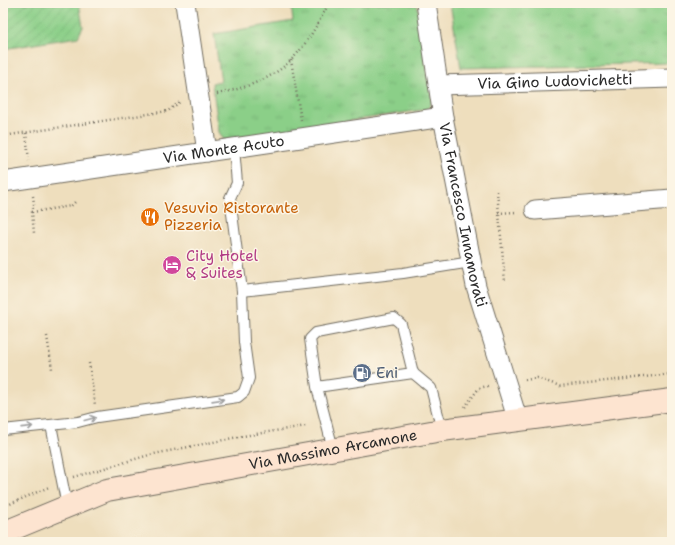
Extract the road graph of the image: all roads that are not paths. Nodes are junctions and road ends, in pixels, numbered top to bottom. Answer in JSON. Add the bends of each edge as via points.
{"nodes":[{"id":1,"x":185,"y":3,"type":"edge"},
{"id":2,"x":426,"y":3,"type":"edge"},
{"id":3,"x":672,"y":78,"type":"edge"},
{"id":4,"x":438,"y":85,"type":"junction"},
{"id":5,"x":443,"y":117,"type":"junction"},
{"id":6,"x":234,"y":148,"type":"junction"},
{"id":7,"x":208,"y":152,"type":"junction"},
{"id":8,"x":3,"y":182,"type":"edge"},
{"id":9,"x":672,"y":199,"type":"edge"},
{"id":10,"x":536,"y":210,"type":"dead end"},
{"id":11,"x":471,"y":262,"type":"junction"},
{"id":12,"x":242,"y":292,"type":"junction"},
{"id":13,"x":413,"y":373,"type":"junction"},
{"id":14,"x":317,"y":387,"type":"junction"},
{"id":15,"x":672,"y":400,"type":"edge"},
{"id":16,"x":518,"y":422,"type":"junction"},
{"id":17,"x":52,"y":425,"type":"junction"},
{"id":18,"x":3,"y":430,"type":"edge"},
{"id":19,"x":442,"y":430,"type":"junction"},
{"id":20,"x":333,"y":449,"type":"junction"},
{"id":21,"x":67,"y":506,"type":"junction"},
{"id":22,"x":3,"y":534,"type":"edge"}],
"edges":[{"from":1,"to":7,"type":"street"},
{"from":2,"to":4,"type":"street","name":"Via Francesco Innamorati"},
{"from":3,"to":4,"type":"street","name":"Via Gino Ludovichetti"},
{"from":4,"to":5,"type":"street","name":"Via Francesco Innamorati"},
{"from":5,"to":6,"type":"street","name":"Via Monte Acuto"},
{"from":5,"to":11,"type":"street","name":"Via Francesco Innamorati"},
{"from":6,"to":7,"type":"street","name":"Via Monte Acuto"},
{"from":6,"to":12,"type":"lane","via":[[237,183],[230,198]]},
{"from":7,"to":8,"type":"street","name":"Via Monte Acuto"},
{"from":9,"to":10,"type":"street"},
{"from":11,"to":12,"type":"lane","via":[[403,273]]},
{"from":11,"to":16,"type":"street","name":"Via Francesco Innamorati"},
{"from":17,"to":12,"type":"lane","one_way":true,"via":[[238,397],[244,392],[250,378],[244,342]]},
{"from":13,"to":14,"type":"lane"},
{"from":13,"to":14,"type":"lane","via":[[401,324],[394,318],[316,333],[310,339]]},
{"from":13,"to":19,"type":"lane","via":[[431,388]]},
{"from":14,"to":20,"type":"lane"},
{"from":15,"to":16,"type":"main road","name":"Via Massimo Arcamone"},
{"from":16,"to":19,"type":"main road","name":"Via Massimo Arcamone"},
{"from":18,"to":17,"type":"lane","one_way":true},
{"from":17,"to":21,"type":"lane"},
{"from":19,"to":20,"type":"main road","name":"Via Massimo Arcamone"},
{"from":20,"to":21,"type":"main road","name":"Via Massimo Arcamone","via":[[107,490]]},
{"from":21,"to":22,"type":"main road","name":"Via Massimo Arcamone"}]}
